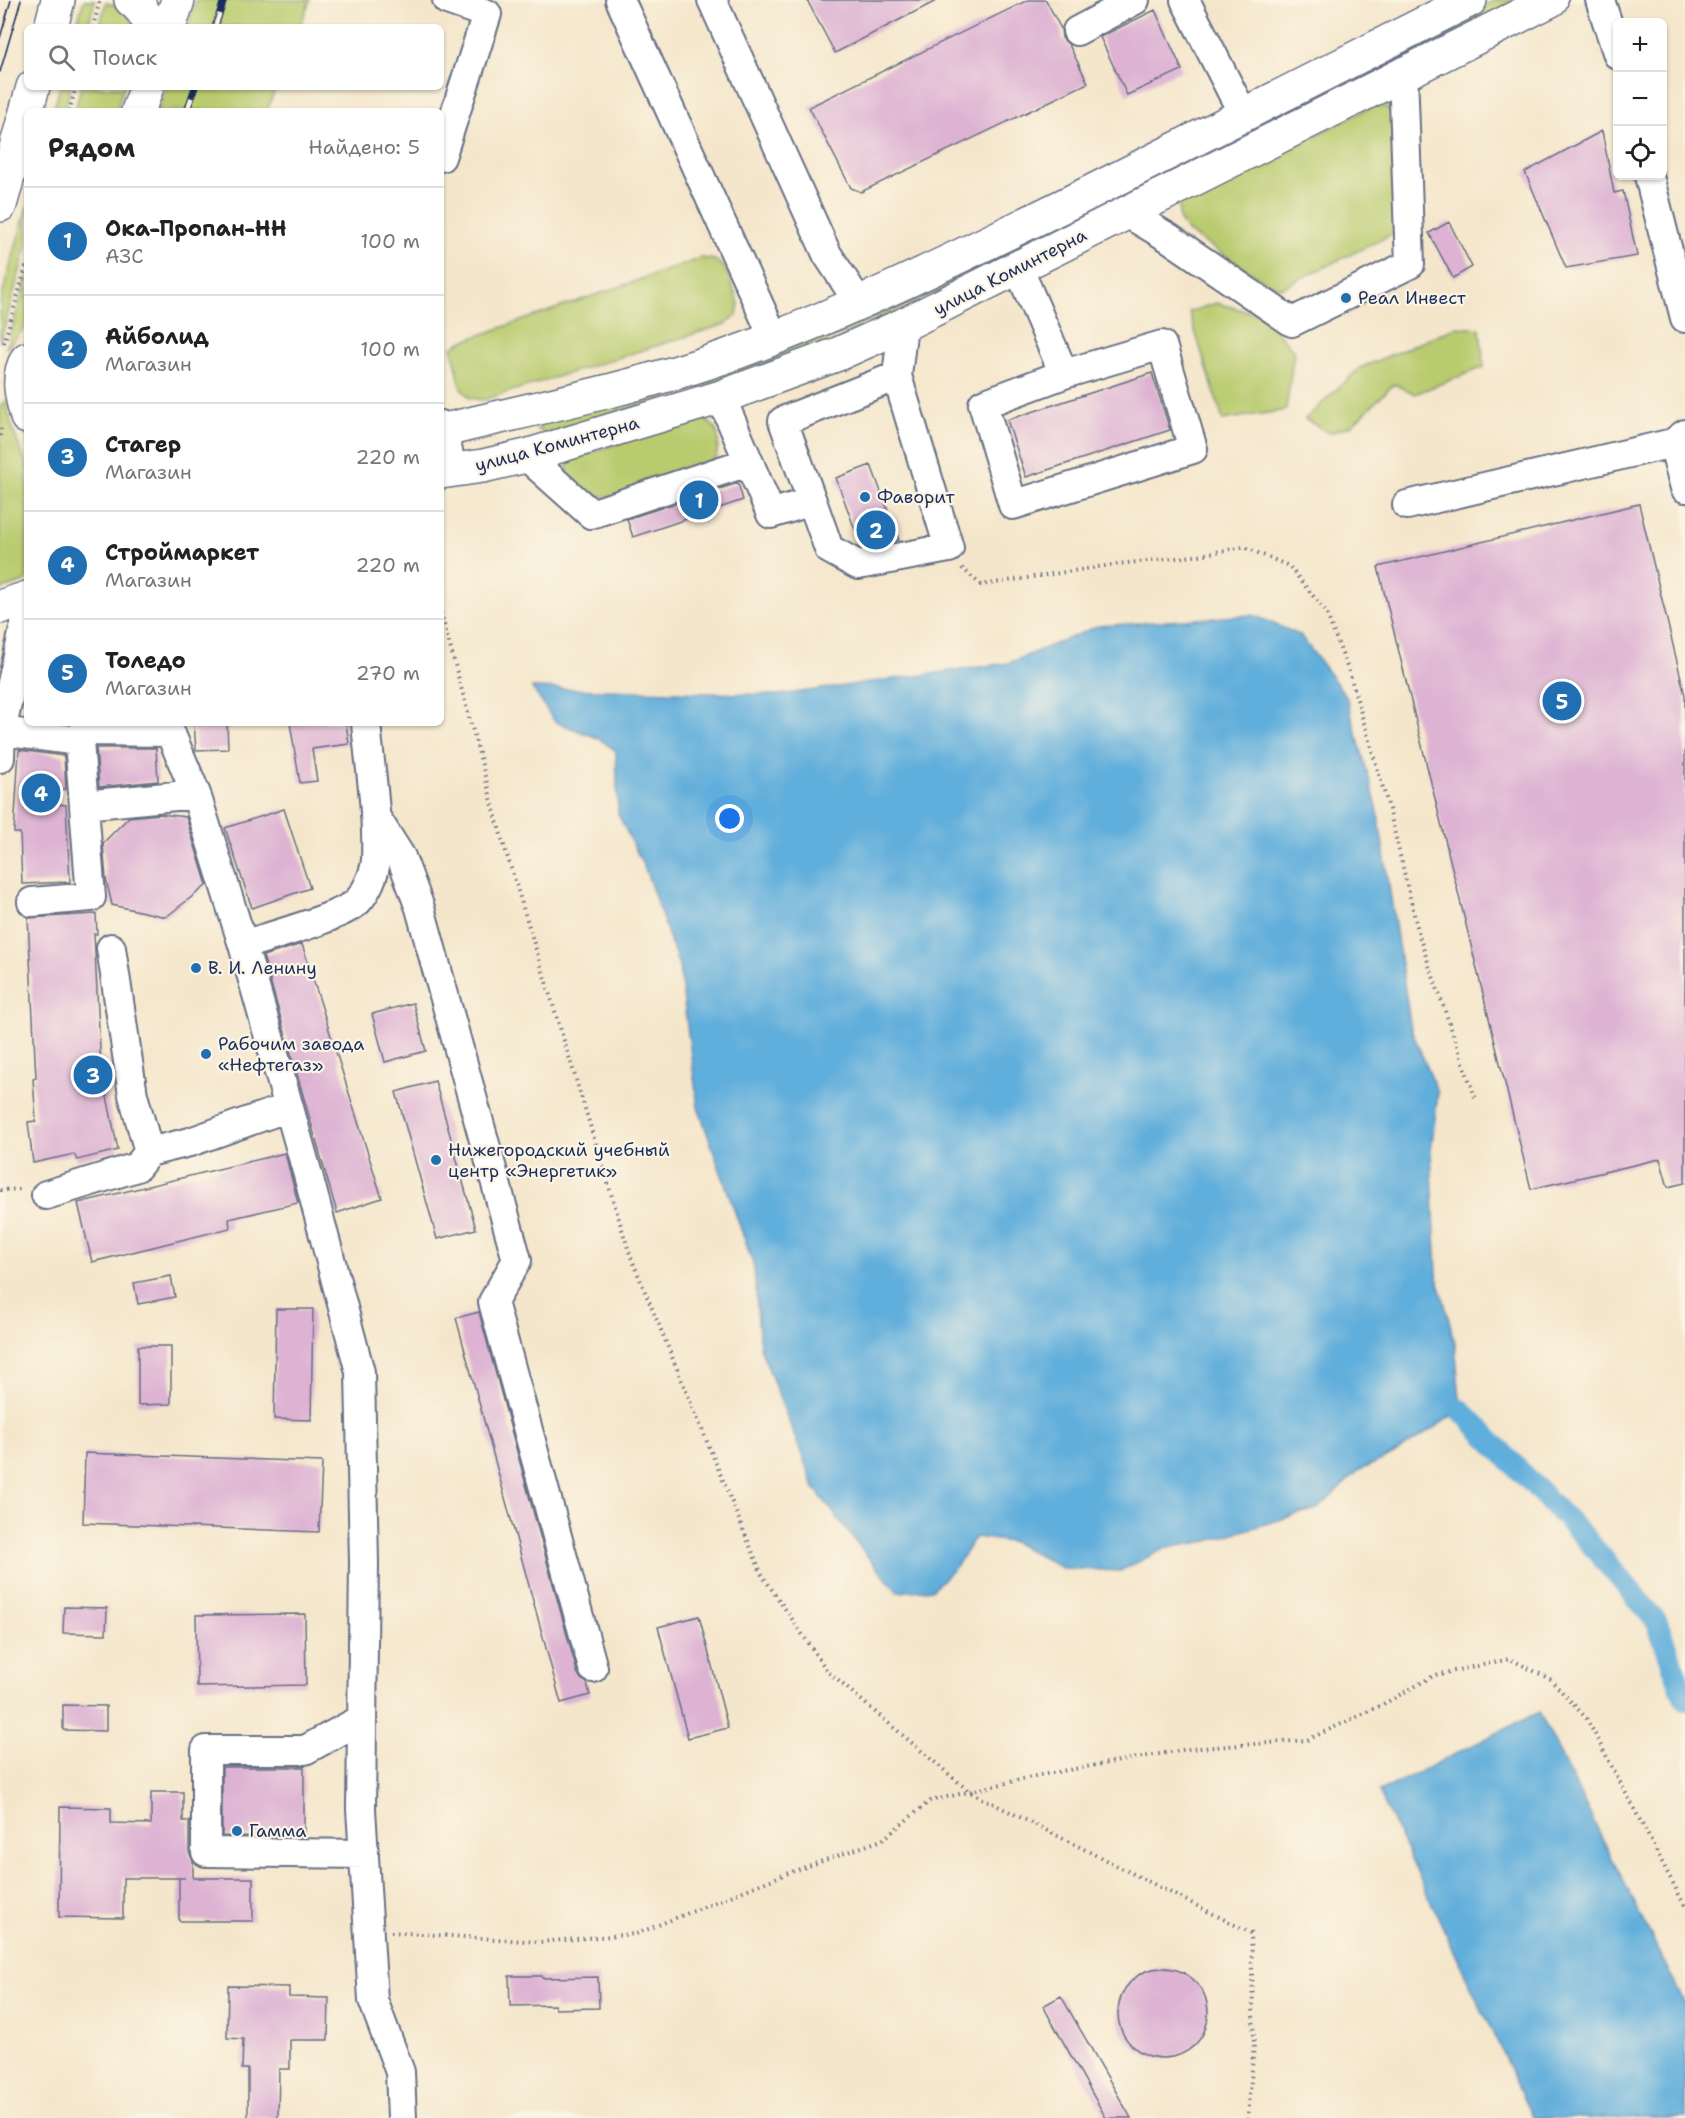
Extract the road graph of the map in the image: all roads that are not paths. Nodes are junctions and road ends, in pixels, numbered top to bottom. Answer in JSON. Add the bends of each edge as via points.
{"nodes":[{"id":1,"x":58,"y":0,"type":"edge"},
{"id":2,"x":131,"y":0,"type":"edge"},
{"id":3,"x":178,"y":0,"type":"edge"},
{"id":4,"x":447,"y":0,"type":"edge"},
{"id":5,"x":620,"y":0,"type":"edge"},
{"id":6,"x":712,"y":0,"type":"edge"},
{"id":7,"x":1135,"y":0,"type":"edge"},
{"id":8,"x":1185,"y":0,"type":"edge"},
{"id":9,"x":1470,"y":0,"type":"edge"},
{"id":10,"x":1551,"y":0,"type":"edge"},
{"id":11,"x":1600,"y":0,"type":"edge"},
{"id":12,"x":52,"y":24,"type":"edge"},
{"id":13,"x":149,"y":24,"type":"edge"},
{"id":14,"x":170,"y":24,"type":"edge"},
{"id":15,"x":1077,"y":31,"type":"dead end"},
{"id":16,"x":1613,"y":42,"type":"edge"},
{"id":17,"x":1403,"y":73,"type":"junction"},
{"id":18,"x":32,"y":90,"type":"edge"},
{"id":19,"x":146,"y":90,"type":"edge"},
{"id":20,"x":27,"y":108,"type":"edge"},
{"id":21,"x":139,"y":108,"type":"edge"},
{"id":22,"x":1244,"y":116,"type":"junction"},
{"id":23,"x":24,"y":119,"type":"edge"},
{"id":24,"x":444,"y":148,"type":"edge"},
{"id":25,"x":1649,"y":180,"type":"edge"},
{"id":26,"x":0,"y":205,"type":"edge"},
{"id":27,"x":1127,"y":213,"type":"junction"},
{"id":28,"x":1002,"y":236,"type":"junction"},
{"id":29,"x":1018,"y":267,"type":"junction"},
{"id":30,"x":1680,"y":279,"type":"edge"},
{"id":31,"x":859,"y":303,"type":"junction"},
{"id":32,"x":1685,"y":318,"type":"edge"},
{"id":33,"x":903,"y":325,"type":"junction"},
{"id":34,"x":774,"y":338,"type":"junction"},
{"id":35,"x":18,"y":357,"type":"edge"},
{"id":36,"x":1064,"y":374,"type":"junction"},
{"id":37,"x":897,"y":376,"type":"junction"},
{"id":38,"x":0,"y":387,"type":"edge"},
{"id":39,"x":721,"y":397,"type":"junction"},
{"id":40,"x":24,"y":406,"type":"edge"},
{"id":41,"x":444,"y":429,"type":"edge"},
{"id":42,"x":1679,"y":439,"type":"edge"},
{"id":43,"x":444,"y":446,"type":"edge"},
{"id":44,"x":526,"y":456,"type":"junction"},
{"id":45,"x":748,"y":462,"type":"junction"},
{"id":46,"x":447,"y":471,"type":"edge"},
{"id":47,"x":1685,"y":488,"type":"edge"},
{"id":48,"x":812,"y":501,"type":"junction"},
{"id":49,"x":1407,"y":505,"type":"dead end"},
{"id":50,"x":24,"y":599,"type":"edge"},
{"id":51,"x":0,"y":607,"type":"edge"},
{"id":52,"x":24,"y":631,"type":"edge"},
{"id":53,"x":366,"y":726,"type":"edge"},
{"id":54,"x":84,"y":732,"type":"edge"},
{"id":55,"x":1,"y":744,"type":"edge"},
{"id":56,"x":196,"y":794,"type":"junction"},
{"id":57,"x":84,"y":805,"type":"junction"},
{"id":58,"x":374,"y":814,"type":"junction"},
{"id":59,"x":32,"y":902,"type":"dead end"},
{"id":60,"x":243,"y":945,"type":"junction"},
{"id":61,"x":111,"y":948,"type":"dead end"},
{"id":62,"x":289,"y":1107,"type":"junction"},
{"id":63,"x":150,"y":1152,"type":"junction"},
{"id":64,"x":36,"y":1192,"type":"road end"},
{"id":65,"x":593,"y":1668,"type":"dead end"},
{"id":66,"x":362,"y":1719,"type":"junction"},
{"id":67,"x":364,"y":1854,"type":"junction"},
{"id":68,"x":402,"y":2118,"type":"edge"}],
"edges":[{"from":1,"to":12,"type":"main road"},
{"from":2,"to":13,"type":"main road"},
{"from":3,"to":14,"type":"main road"},
{"from":4,"to":24,"type":"street","via":[[487,14]]},
{"from":5,"to":34,"type":"street"},
{"from":6,"to":31,"type":"street","via":[[827,254]]},
{"from":7,"to":15,"type":"street"},
{"from":8,"to":22,"type":"street"},
{"from":9,"to":22,"type":"main road","name":"улица Коминтерна"},
{"from":10,"to":17,"type":"main road","name":"улица Коминтерна"},
{"from":11,"to":16,"type":"street"},
{"from":17,"to":27,"type":"main road","name":"улица Коминтерна"},
{"from":17,"to":27,"type":"street","via":[[1410,264],[1292,322]]},
{"from":18,"to":20,"type":"main road"},
{"from":19,"to":21,"type":"main road"},
{"from":22,"to":28,"type":"main road","name":"улица Коминтерна"},
{"from":23,"to":26,"type":"main road"},
{"from":25,"to":30,"type":"street"},
{"from":27,"to":29,"type":"main road","name":"улица Коминтерна"},
{"from":28,"to":29,"type":"main road"},
{"from":28,"to":31,"type":"main road","name":"улица Коминтерна"},
{"from":29,"to":33,"type":"main road","name":"улица Коминтерна"},
{"from":29,"to":36,"type":"street"},
{"from":30,"to":32,"type":"street"},
{"from":31,"to":34,"type":"main road","name":"улица Коминтерна"},
{"from":33,"to":37,"type":"street"},
{"from":33,"to":39,"type":"main road","name":"улица Коминтерна","via":[[838,354]]},
{"from":34,"to":41,"type":"main road","name":"улица Коминтерна","via":[[676,372],[517,414]]},
{"from":35,"to":38,"type":"main road"},
{"from":35,"to":40,"type":"main road"},
{"from":36,"to":36,"type":"street","via":[[1162,345],[1193,449],[1013,505],[982,404]]},
{"from":37,"to":48,"type":"street","via":[[783,421]]},
{"from":37,"to":48,"type":"street","via":[[949,548],[858,565],[829,549]]},
{"from":39,"to":44,"type":"main road","name":"улица Коминтерна"},
{"from":39,"to":45,"type":"street"},
{"from":42,"to":47,"type":"street"},
{"from":42,"to":49,"type":"street"},
{"from":43,"to":46,"type":"street"},
{"from":44,"to":45,"type":"street","via":[[591,514]]},
{"from":44,"to":46,"type":"main road","name":"улица Коминтерна"},
{"from":45,"to":48,"type":"street","via":[[771,514]]},
{"from":50,"to":51,"type":"main road"},
{"from":52,"to":55,"type":"street"},
{"from":53,"to":58,"type":"street"},
{"from":54,"to":55,"type":"street"},
{"from":54,"to":56,"type":"street","via":[[170,732]]},
{"from":54,"to":57,"type":"street"},
{"from":56,"to":57,"type":"street"},
{"from":56,"to":60,"type":"street"},
{"from":57,"to":59,"type":"street","via":[[91,897]]},
{"from":58,"to":60,"type":"street","via":[[376,862],[357,902],[339,913]]},
{"from":58,"to":65,"type":"street","via":[[401,857],[420,908],[517,1260],[494,1302]]},
{"from":60,"to":62,"type":"street"},
{"from":61,"to":63,"type":"street","via":[[133,1095]]},
{"from":62,"to":63,"type":"street"},
{"from":62,"to":66,"type":"street","via":[[360,1372]]},
{"from":63,"to":64,"type":"street","via":[[137,1167]]},
{"from":66,"to":67,"type":"street"},
{"from":66,"to":67,"type":"street","via":[[305,1750],[206,1750],[206,1852]]},
{"from":67,"to":68,"type":"street","via":[[373,2000],[400,2072]]}]}
